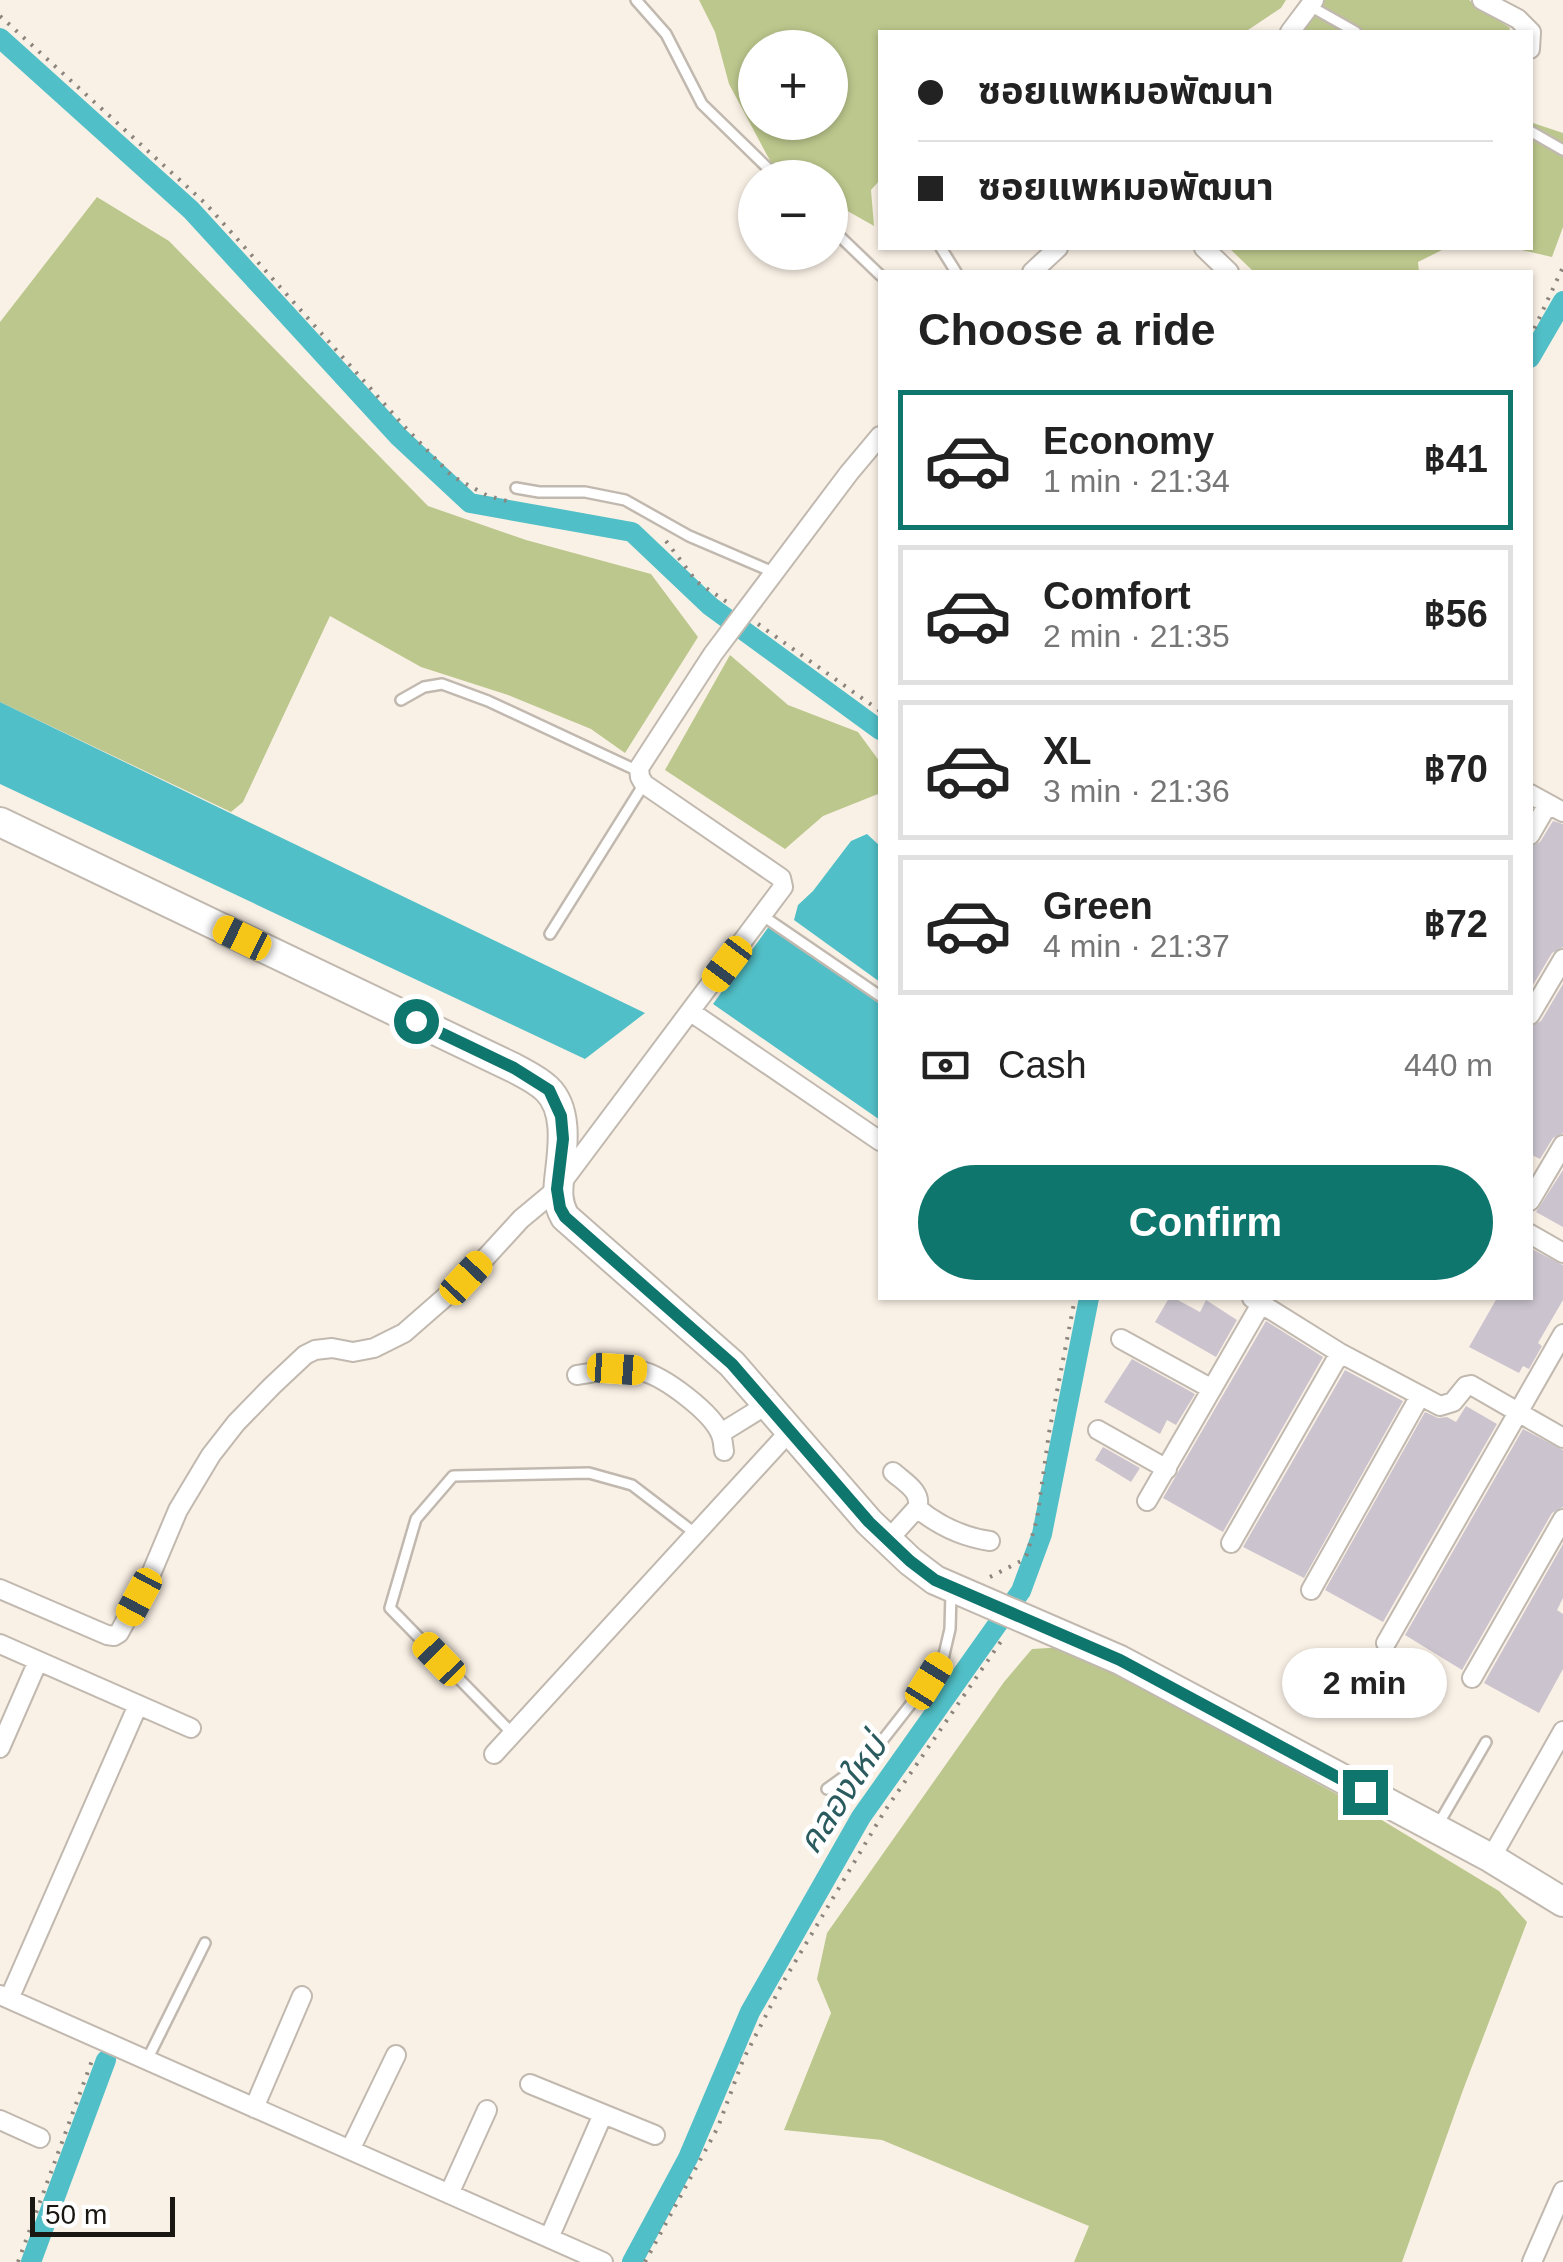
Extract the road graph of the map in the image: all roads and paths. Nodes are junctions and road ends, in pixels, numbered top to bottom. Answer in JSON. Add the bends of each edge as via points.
{"nodes":[{"id":1,"x":636,"y":0,"type":"edge"},
{"id":2,"x":1482,"y":0,"type":"edge"},
{"id":3,"x":1312,"y":3,"type":"edge"},
{"id":4,"x":0,"y":16,"type":"edge"},
{"id":5,"x":1292,"y":30,"type":"edge"},
{"id":6,"x":1353,"y":30,"type":"edge"},
{"id":7,"x":1529,"y":30,"type":"edge"},
{"id":8,"x":1533,"y":133,"type":"edge"},
{"id":9,"x":1563,"y":150,"type":"edge"},
{"id":10,"x":760,"y":160,"type":"edge"},
{"id":11,"x":848,"y":244,"type":"edge"},
{"id":12,"x":1056,"y":250,"type":"edge"},
{"id":13,"x":1206,"y":250,"type":"edge"},
{"id":14,"x":1563,"y":267,"type":"edge"},
{"id":15,"x":1034,"y":270,"type":"edge"},
{"id":16,"x":1227,"y":270,"type":"edge"},
{"id":17,"x":878,"y":273,"type":"edge"},
{"id":18,"x":1533,"y":332,"type":"edge"},
{"id":19,"x":878,"y":438,"type":"edge"},
{"id":20,"x":516,"y":488,"type":"dead end"},
{"id":21,"x":520,"y":503,"type":"dead end"},
{"id":22,"x":666,"y":541,"type":"dead end"},
{"id":23,"x":776,"y":573,"type":"junction"},
{"id":24,"x":743,"y":618,"type":"junction"},
{"id":25,"x":401,"y":700,"type":"dead end"},
{"id":26,"x":878,"y":710,"type":"edge"},
{"id":27,"x":641,"y":777,"type":"junction"},
{"id":28,"x":1533,"y":796,"type":"edge"},
{"id":29,"x":1556,"y":808,"type":"edge"},
{"id":30,"x":0,"y":822,"type":"edge"},
{"id":31,"x":1533,"y":832,"type":"edge"},
{"id":32,"x":763,"y":916,"type":"junction"},
{"id":33,"x":550,"y":934,"type":"dead end"},
{"id":34,"x":1563,"y":959,"type":"edge"},
{"id":35,"x":878,"y":995,"type":"edge"},
{"id":36,"x":1533,"y":1010,"type":"edge"},
{"id":37,"x":691,"y":1012,"type":"junction"},
{"id":38,"x":878,"y":1140,"type":"edge"},
{"id":39,"x":1563,"y":1145,"type":"edge"},
{"id":40,"x":557,"y":1189,"type":"junction"},
{"id":41,"x":1533,"y":1196,"type":"edge"},
{"id":42,"x":1533,"y":1236,"type":"edge"},
{"id":43,"x":1563,"y":1253,"type":"edge"},
{"id":44,"x":1075,"y":1300,"type":"edge"},
{"id":45,"x":1257,"y":1301,"type":"edge"},
{"id":46,"x":1563,"y":1334,"type":"edge"},
{"id":47,"x":1121,"y":1339,"type":"dead end"},
{"id":48,"x":1340,"y":1353,"type":"junction"},
{"id":49,"x":577,"y":1375,"type":"dead end"},
{"id":50,"x":1212,"y":1389,"type":"junction"},
{"id":51,"x":1420,"y":1396,"type":"junction"},
{"id":52,"x":765,"y":1401,"type":"junction"},
{"id":53,"x":1518,"y":1412,"type":"junction"},
{"id":54,"x":1098,"y":1430,"type":"dead end"},
{"id":55,"x":790,"y":1432,"type":"junction"},
{"id":56,"x":1563,"y":1438,"type":"edge"},
{"id":57,"x":1167,"y":1468,"type":"junction"},
{"id":58,"x":893,"y":1472,"type":"dead end"},
{"id":59,"x":1146,"y":1501,"type":"dead end"},
{"id":60,"x":917,"y":1508,"type":"junction"},
{"id":61,"x":1563,"y":1519,"type":"edge"},
{"id":62,"x":696,"y":1534,"type":"junction"},
{"id":63,"x":888,"y":1540,"type":"junction"},
{"id":64,"x":990,"y":1542,"type":"dead end"},
{"id":65,"x":1231,"y":1543,"type":"dead end"},
{"id":66,"x":0,"y":1589,"type":"edge"},
{"id":67,"x":956,"y":1589,"type":"junction"},
{"id":68,"x":1311,"y":1590,"type":"dead end"},
{"id":69,"x":1016,"y":1624,"type":"junction"},
{"id":70,"x":1386,"y":1643,"type":"dead end"},
{"id":71,"x":0,"y":1644,"type":"edge"},
{"id":72,"x":38,"y":1661,"type":"junction"},
{"id":73,"x":1472,"y":1678,"type":"dead end"},
{"id":74,"x":138,"y":1705,"type":"junction"},
{"id":75,"x":191,"y":1728,"type":"dead end"},
{"id":76,"x":1563,"y":1731,"type":"edge"},
{"id":77,"x":513,"y":1734,"type":"junction"},
{"id":78,"x":1486,"y":1742,"type":"dead end"},
{"id":79,"x":0,"y":1748,"type":"edge"},
{"id":80,"x":494,"y":1754,"type":"dead end"},
{"id":81,"x":827,"y":1789,"type":"dead end"},
{"id":82,"x":1435,"y":1830,"type":"junction"},
{"id":83,"x":1490,"y":1858,"type":"junction"},
{"id":84,"x":1563,"y":1902,"type":"edge"},
{"id":85,"x":205,"y":1943,"type":"dead end"},
{"id":86,"x":302,"y":1996,"type":"dead end"},
{"id":87,"x":4,"y":1997,"type":"edge"},
{"id":88,"x":97,"y":2047,"type":"dead end"},
{"id":89,"x":396,"y":2055,"type":"dead end"},
{"id":90,"x":147,"y":2060,"type":"junction"},
{"id":91,"x":530,"y":2084,"type":"dead end"},
{"id":92,"x":254,"y":2108,"type":"junction"},
{"id":93,"x":487,"y":2110,"type":"dead end"},
{"id":94,"x":603,"y":2114,"type":"junction"},
{"id":95,"x":0,"y":2120,"type":"edge"},
{"id":96,"x":655,"y":2135,"type":"dead end"},
{"id":97,"x":40,"y":2138,"type":"dead end"},
{"id":98,"x":350,"y":2150,"type":"junction"},
{"id":99,"x":1563,"y":2190,"type":"edge"},
{"id":100,"x":449,"y":2194,"type":"junction"},
{"id":101,"x":549,"y":2238,"type":"junction"},
{"id":102,"x":18,"y":2262,"type":"edge"},
{"id":103,"x":603,"y":2262,"type":"edge"},
{"id":104,"x":645,"y":2262,"type":"edge"},
{"id":105,"x":1532,"y":2262,"type":"edge"}],
"edges":[{"from":1,"to":10,"type":"lane","via":[[666,34],[702,104]]},
{"from":2,"to":7,"type":"street"},
{"from":3,"to":5,"type":"street"},
{"from":3,"to":6,"type":"lane"},
{"from":4,"to":21,"type":"path","via":[[206,204],[452,476],[488,496]]},
{"from":8,"to":9,"type":"lane"},
{"from":11,"to":17,"type":"lane"},
{"from":12,"to":15,"type":"street"},
{"from":13,"to":16,"type":"street"},
{"from":14,"to":18,"type":"path"},
{"from":19,"to":23,"type":"street"},
{"from":20,"to":23,"type":"lane","via":[[625,500]]},
{"from":22,"to":24,"type":"path","via":[[697,582]]},
{"from":23,"to":24,"type":"street"},
{"from":24,"to":26,"type":"path"},
{"from":24,"to":27,"type":"street","via":[[713,654]]},
{"from":25,"to":27,"type":"lane","via":[[442,684]]},
{"from":27,"to":32,"type":"street","via":[[780,878],[781,892]]},
{"from":27,"to":33,"type":"lane"},
{"from":28,"to":29,"type":"street"},
{"from":29,"to":31,"type":"street"},
{"from":30,"to":40,"type":"street","via":[[532,1078],[549,1090],[561,1116]]},
{"from":32,"to":35,"type":"lane"},
{"from":32,"to":37,"type":"street"},
{"from":34,"to":36,"type":"street"},
{"from":37,"to":38,"type":"street"},
{"from":37,"to":40,"type":"street"},
{"from":39,"to":41,"type":"street"},
{"from":40,"to":52,"type":"street","via":[[565,1217]]},
{"from":40,"to":66,"type":"street","via":[[404,1334],[374,1348],[305,1355],[236,1422],[178,1510],[119,1633],[107,1635]]},
{"from":42,"to":43,"type":"street"},
{"from":44,"to":67,"type":"path","via":[[1027,1554]]},
{"from":45,"to":48,"type":"street"},
{"from":45,"to":50,"type":"street"},
{"from":46,"to":53,"type":"street"},
{"from":47,"to":50,"type":"street"},
{"from":48,"to":51,"type":"street"},
{"from":48,"to":65,"type":"street"},
{"from":49,"to":52,"type":"street","via":[[648,1373],[708,1415],[722,1442]]},
{"from":50,"to":57,"type":"street"},
{"from":51,"to":53,"type":"street","via":[[1446,1406],[1471,1386]]},
{"from":51,"to":68,"type":"street"},
{"from":52,"to":55,"type":"street"},
{"from":53,"to":56,"type":"street"},
{"from":53,"to":70,"type":"street"},
{"from":54,"to":57,"type":"street"},
{"from":55,"to":62,"type":"street"},
{"from":55,"to":63,"type":"street"},
{"from":57,"to":59,"type":"street"},
{"from":58,"to":60,"type":"street","via":[[918,1495]]},
{"from":60,"to":63,"type":"street"},
{"from":60,"to":64,"type":"street","via":[[953,1531]]},
{"from":61,"to":73,"type":"street"},
{"from":62,"to":77,"type":"street"},
{"from":62,"to":77,"type":"lane","via":[[632,1485],[589,1474],[453,1476],[416,1518],[390,1608]]},
{"from":63,"to":67,"type":"street"},
{"from":67,"to":69,"type":"street"},
{"from":67,"to":81,"type":"lane","via":[[936,1670],[867,1760]]},
{"from":69,"to":82,"type":"street","via":[[1120,1660]]},
{"from":69,"to":104,"type":"path","via":[[884,1812],[782,1984],[742,2060],[718,2126]]},
{"from":71,"to":72,"type":"street"},
{"from":72,"to":74,"type":"street"},
{"from":72,"to":79,"type":"street"},
{"from":74,"to":75,"type":"street"},
{"from":74,"to":87,"type":"street"},
{"from":76,"to":83,"type":"street"},
{"from":77,"to":80,"type":"street"},
{"from":78,"to":82,"type":"lane"},
{"from":82,"to":83,"type":"street"},
{"from":83,"to":84,"type":"street"},
{"from":85,"to":90,"type":"lane"},
{"from":86,"to":92,"type":"street"},
{"from":87,"to":90,"type":"street"},
{"from":88,"to":102,"type":"path"},
{"from":89,"to":98,"type":"street"},
{"from":90,"to":92,"type":"street"},
{"from":91,"to":94,"type":"street"},
{"from":92,"to":98,"type":"street"},
{"from":93,"to":100,"type":"street"},
{"from":94,"to":96,"type":"street"},
{"from":94,"to":101,"type":"street"},
{"from":95,"to":97,"type":"street"},
{"from":98,"to":100,"type":"street"},
{"from":99,"to":105,"type":"street"},
{"from":100,"to":101,"type":"street"},
{"from":101,"to":103,"type":"street"}]}
